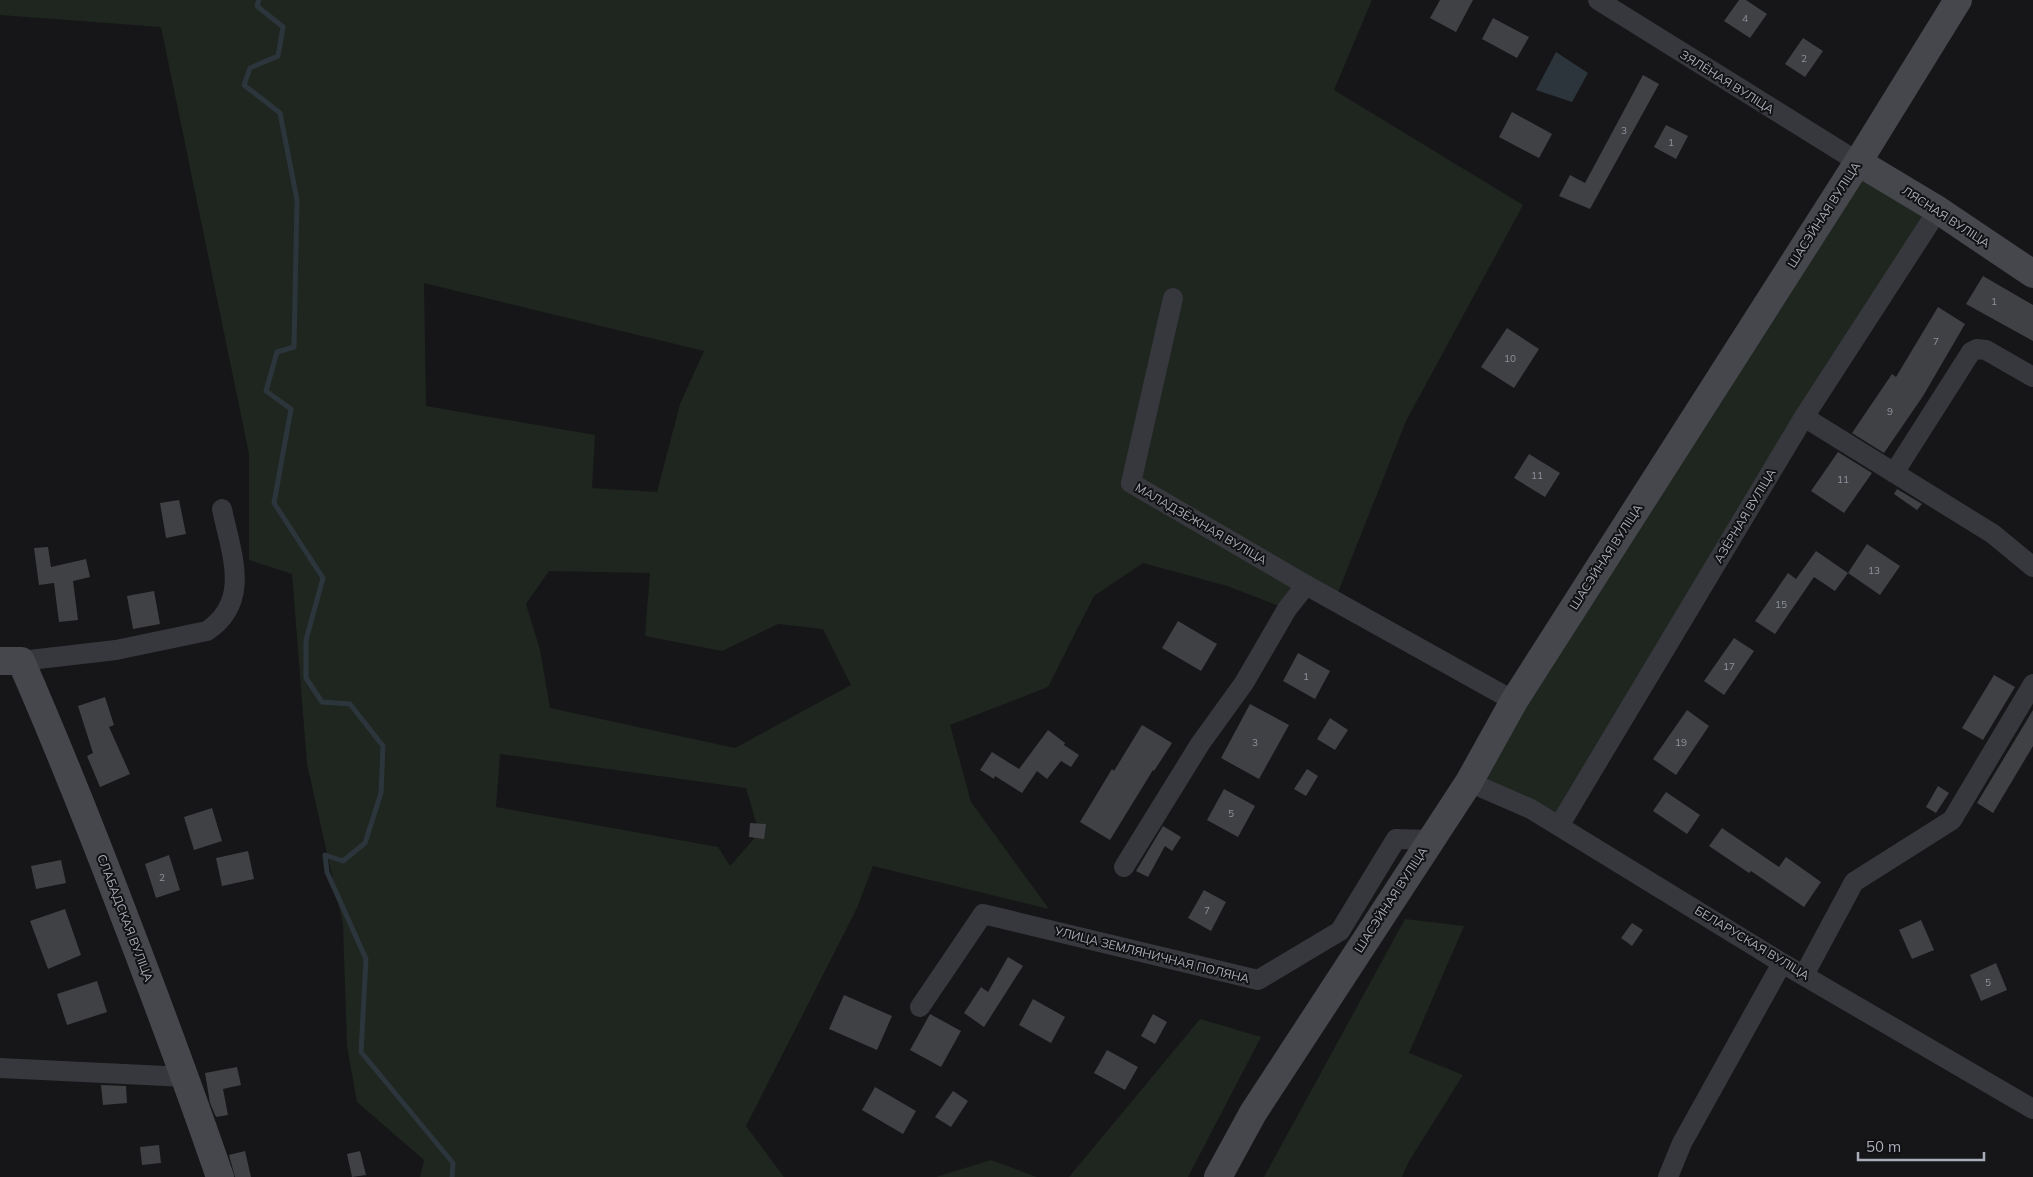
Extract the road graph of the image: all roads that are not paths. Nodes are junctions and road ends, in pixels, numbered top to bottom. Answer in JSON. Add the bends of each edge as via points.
{"nodes":[{"id":1,"x":1598,"y":0,"type":"edge"},
{"id":2,"x":1958,"y":0,"type":"edge"},
{"id":3,"x":1858,"y":162,"type":"junction"},
{"id":4,"x":1938,"y":210,"type":"junction"},
{"id":5,"x":2033,"y":274,"type":"edge"},
{"id":6,"x":1173,"y":298,"type":"dead end"},
{"id":7,"x":2033,"y":377,"type":"edge"},
{"id":8,"x":1804,"y":417,"type":"junction"},
{"id":9,"x":1894,"y":473,"type":"junction"},
{"id":10,"x":222,"y":509,"type":"dead end"},
{"id":11,"x":2033,"y":568,"type":"edge"},
{"id":12,"x":1306,"y":585,"type":"junction"},
{"id":13,"x":10,"y":661,"type":"edge"},
{"id":14,"x":2033,"y":684,"type":"edge"},
{"id":15,"x":1514,"y":701,"type":"junction"},
{"id":16,"x":1468,"y":782,"type":"junction"},
{"id":17,"x":1559,"y":826,"type":"junction"},
{"id":18,"x":1430,"y":840,"type":"junction"},
{"id":19,"x":1124,"y":867,"type":"dead end"},
{"id":20,"x":1782,"y":962,"type":"junction"},
{"id":21,"x":1804,"y":975,"type":"junction"},
{"id":22,"x":920,"y":1007,"type":"dead end"},
{"id":23,"x":0,"y":1068,"type":"edge"},
{"id":24,"x":186,"y":1077,"type":"junction"},
{"id":25,"x":2033,"y":1109,"type":"edge"},
{"id":26,"x":220,"y":1177,"type":"edge"},
{"id":27,"x":1218,"y":1177,"type":"edge"},
{"id":28,"x":1668,"y":1177,"type":"edge"}],
"edges":[{"from":1,"to":3,"type":"street","name":"ЗЯЛЁНАЯ ВУЛІЦА"},
{"from":2,"to":3,"type":"main road","name":"ШАСЭЙНАЯ ВУЛІЦА"},
{"from":3,"to":4,"type":"main road","name":"ЛЯСНАЯ ВУЛІЦА"},
{"from":3,"to":15,"type":"main road","name":"ШАСЭЙНАЯ ВУЛІЦА"},
{"from":4,"to":5,"type":"main road","name":"ЛЯСНАЯ ВУЛІЦА"},
{"from":4,"to":8,"type":"street","name":"АЗЁРНАЯ ВУЛІЦА"},
{"from":6,"to":12,"type":"street","name":"МАЛАДЗЁЖНАЯ ВУЛІЦА","via":[[1131,483]]},
{"from":7,"to":9,"type":"street","via":[[1986,350],[1971,352]]},
{"from":8,"to":9,"type":"street"},
{"from":8,"to":17,"type":"street","name":"АЗЁРНАЯ ВУЛІЦА"},
{"from":9,"to":11,"type":"street","via":[[1993,534]]},
{"from":10,"to":13,"type":"street","via":[[235,577],[234,596],[228,612],[218,624],[207,631],[126,649]]},
{"from":12,"to":15,"type":"street","name":"МАЛАДЗЁЖНАЯ ВУЛІЦА"},
{"from":12,"to":19,"type":"street","via":[[1287,610],[1244,683],[1200,744]]},
{"from":13,"to":24,"type":"main road","name":"СЛАБАДСКАЯ ВУЛІЦА","via":[[81,804]]},
{"from":14,"to":21,"type":"street","via":[[1952,820],[1854,882]]},
{"from":15,"to":16,"type":"main road","name":"ШАСЭЙНАЯ ВУЛІЦА"},
{"from":16,"to":17,"type":"street","name":"БЕЛАРУСКАЯ ВУЛІЦА","via":[[1531,809]]},
{"from":16,"to":18,"type":"main road","name":"ШАСЭЙНАЯ ВУЛІЦА"},
{"from":17,"to":20,"type":"street","name":"БЕЛАРУСКАЯ ВУЛІЦА"},
{"from":18,"to":22,"type":"street","name":"УЛИЦА ЗЕМЛЯНИЧНАЯ ПОЛЯНА","via":[[1396,839],[1340,931],[1258,980],[983,914]]},
{"from":18,"to":27,"type":"main road","name":"ШАСЭЙНАЯ ВУЛІЦА","via":[[1253,1113]]},
{"from":20,"to":21,"type":"street","name":"БЕЛАРУСКАЯ ВУЛІЦА"},
{"from":20,"to":28,"type":"street","via":[[1682,1142]]},
{"from":21,"to":25,"type":"street","name":"БЕЛАРУСКАЯ ВУЛІЦА"},
{"from":23,"to":24,"type":"street"},
{"from":24,"to":26,"type":"main road","name":"СЛАБАДСКАЯ ВУЛІЦА"}]}
